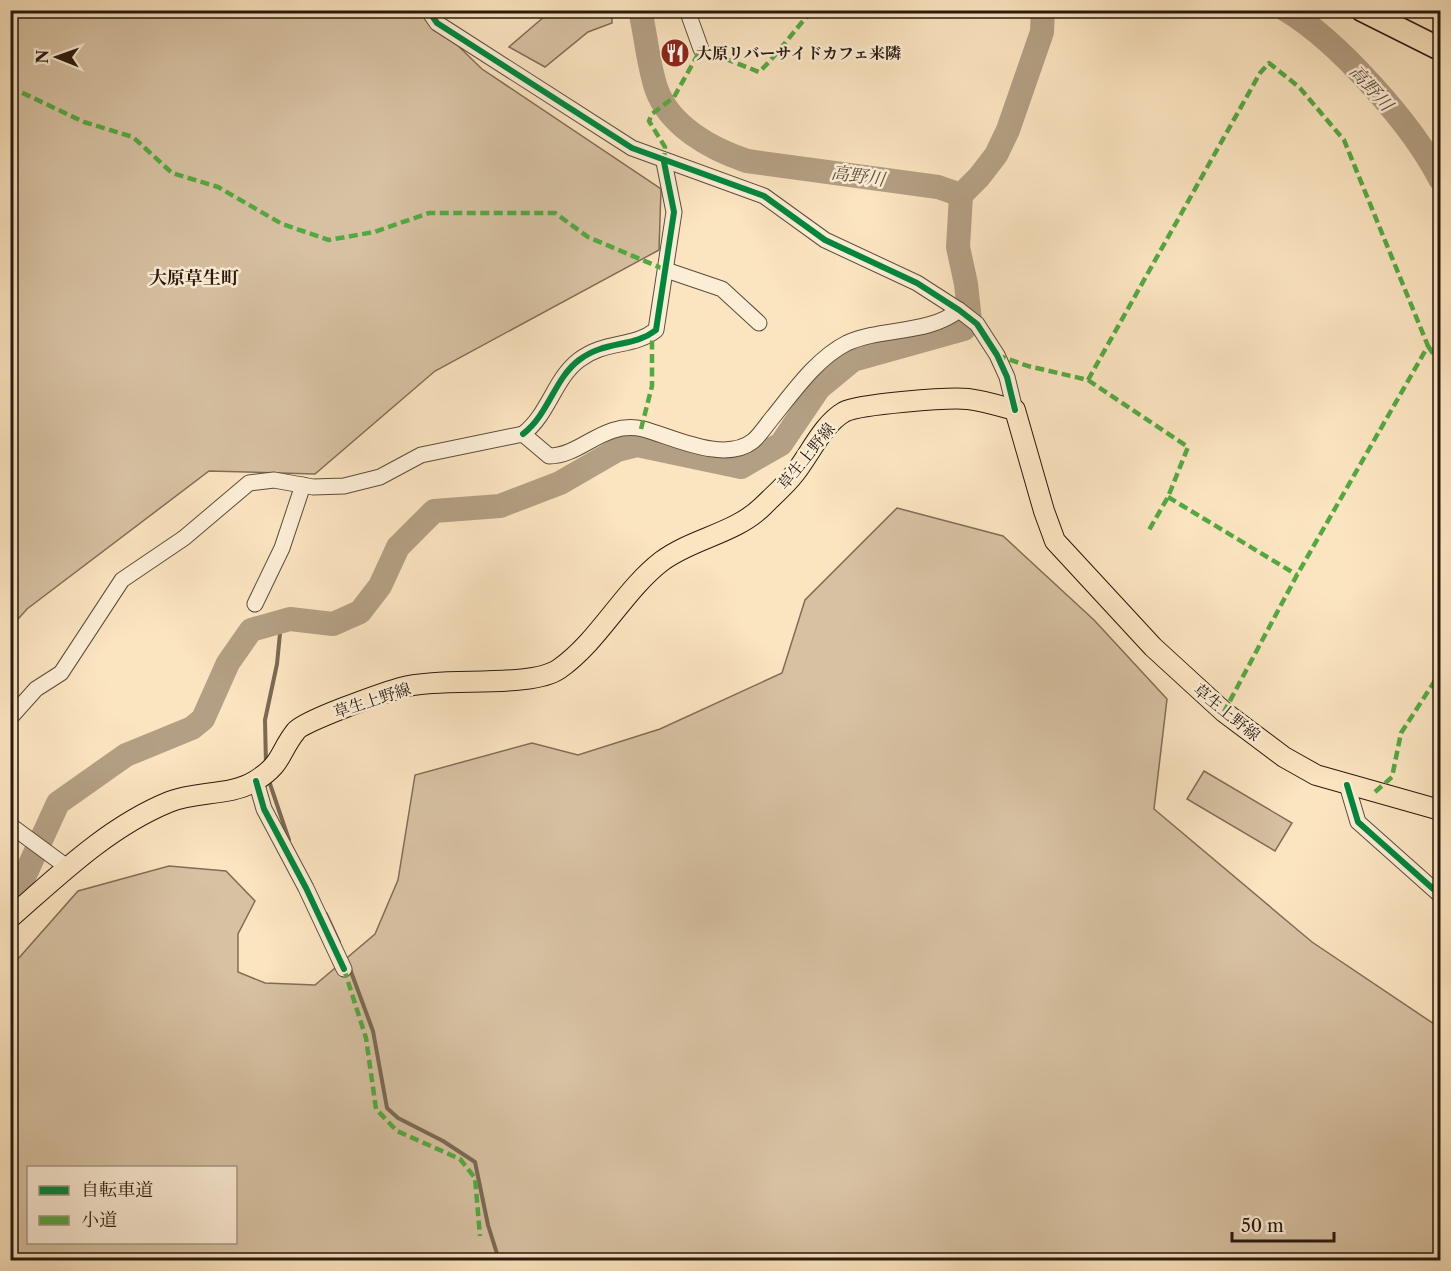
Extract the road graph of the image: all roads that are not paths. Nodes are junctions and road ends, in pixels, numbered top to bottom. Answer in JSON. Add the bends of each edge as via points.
{"nodes":[{"id":1,"x":428,"y":10,"type":"edge"},
{"id":2,"x":687,"y":10,"type":"edge"},
{"id":3,"x":1362,"y":10,"type":"edge"},
{"id":4,"x":701,"y":49,"type":"dead end"},
{"id":5,"x":1440,"y":50,"type":"edge"},
{"id":6,"x":664,"y":162,"type":"junction"},
{"id":7,"x":666,"y":270,"type":"junction"},
{"id":8,"x":959,"y":310,"type":"junction"},
{"id":9,"x":759,"y":323,"type":"dead end"},
{"id":10,"x":1015,"y":410,"type":"junction"},
{"id":11,"x":523,"y":434,"type":"junction"},
{"id":12,"x":303,"y":485,"type":"junction"},
{"id":13,"x":255,"y":604,"type":"dead end"},
{"id":14,"x":10,"y":718,"type":"edge"},
{"id":15,"x":256,"y":781,"type":"junction"},
{"id":16,"x":1347,"y":785,"type":"junction"},
{"id":17,"x":1440,"y":810,"type":"edge"},
{"id":18,"x":10,"y":825,"type":"edge"},
{"id":19,"x":67,"y":867,"type":"junction"},
{"id":20,"x":1440,"y":895,"type":"edge"},
{"id":21,"x":10,"y":918,"type":"edge"},
{"id":22,"x":344,"y":969,"type":"dead end"}],
"edges":[{"from":1,"to":6,"type":"street","via":[[437,23],[610,135]]},
{"from":2,"to":4,"type":"street"},
{"from":3,"to":5,"type":"highway"},
{"from":6,"to":7,"type":"street","via":[[674,212]]},
{"from":6,"to":8,"type":"street","via":[[764,196],[825,240],[916,283]]},
{"from":7,"to":9,"type":"street","via":[[722,289]]},
{"from":7,"to":11,"type":"street","via":[[656,330],[646,338],[598,347],[577,361],[534,426]]},
{"from":8,"to":10,"type":"street","via":[[977,324],[1007,377]]},
{"from":8,"to":11,"type":"street","via":[[947,320],[864,335],[836,349],[752,442],[731,449],[703,448],[641,429],[616,430],[591,438],[564,456],[549,456]]},
{"from":10,"to":15,"type":"main road","name":"草生上野線","via":[[966,399],[870,406],[844,412],[759,510],[663,561],[557,670],[525,679],[407,686],[312,719],[295,732],[276,766]]},
{"from":10,"to":16,"type":"main road","name":"草生上野線","via":[[1055,541],[1074,563],[1153,647],[1224,712],[1284,757],[1316,775]]},
{"from":11,"to":12,"type":"street","via":[[421,455],[380,477],[344,486]]},
{"from":12,"to":13,"type":"street","via":[[282,548]]},
{"from":12,"to":14,"type":"street","via":[[274,480],[249,483],[184,538],[122,580],[61,673],[36,689]]},
{"from":15,"to":19,"type":"main road","name":"草生上野線","via":[[243,788],[170,801],[78,856]]},
{"from":15,"to":22,"type":"street","via":[[264,809]]},
{"from":16,"to":17,"type":"main road","name":"草生上野線"},
{"from":16,"to":20,"type":"street","via":[[1358,822]]},
{"from":18,"to":19,"type":"street"},
{"from":19,"to":21,"type":"main road","name":"草生上野線"}]}
